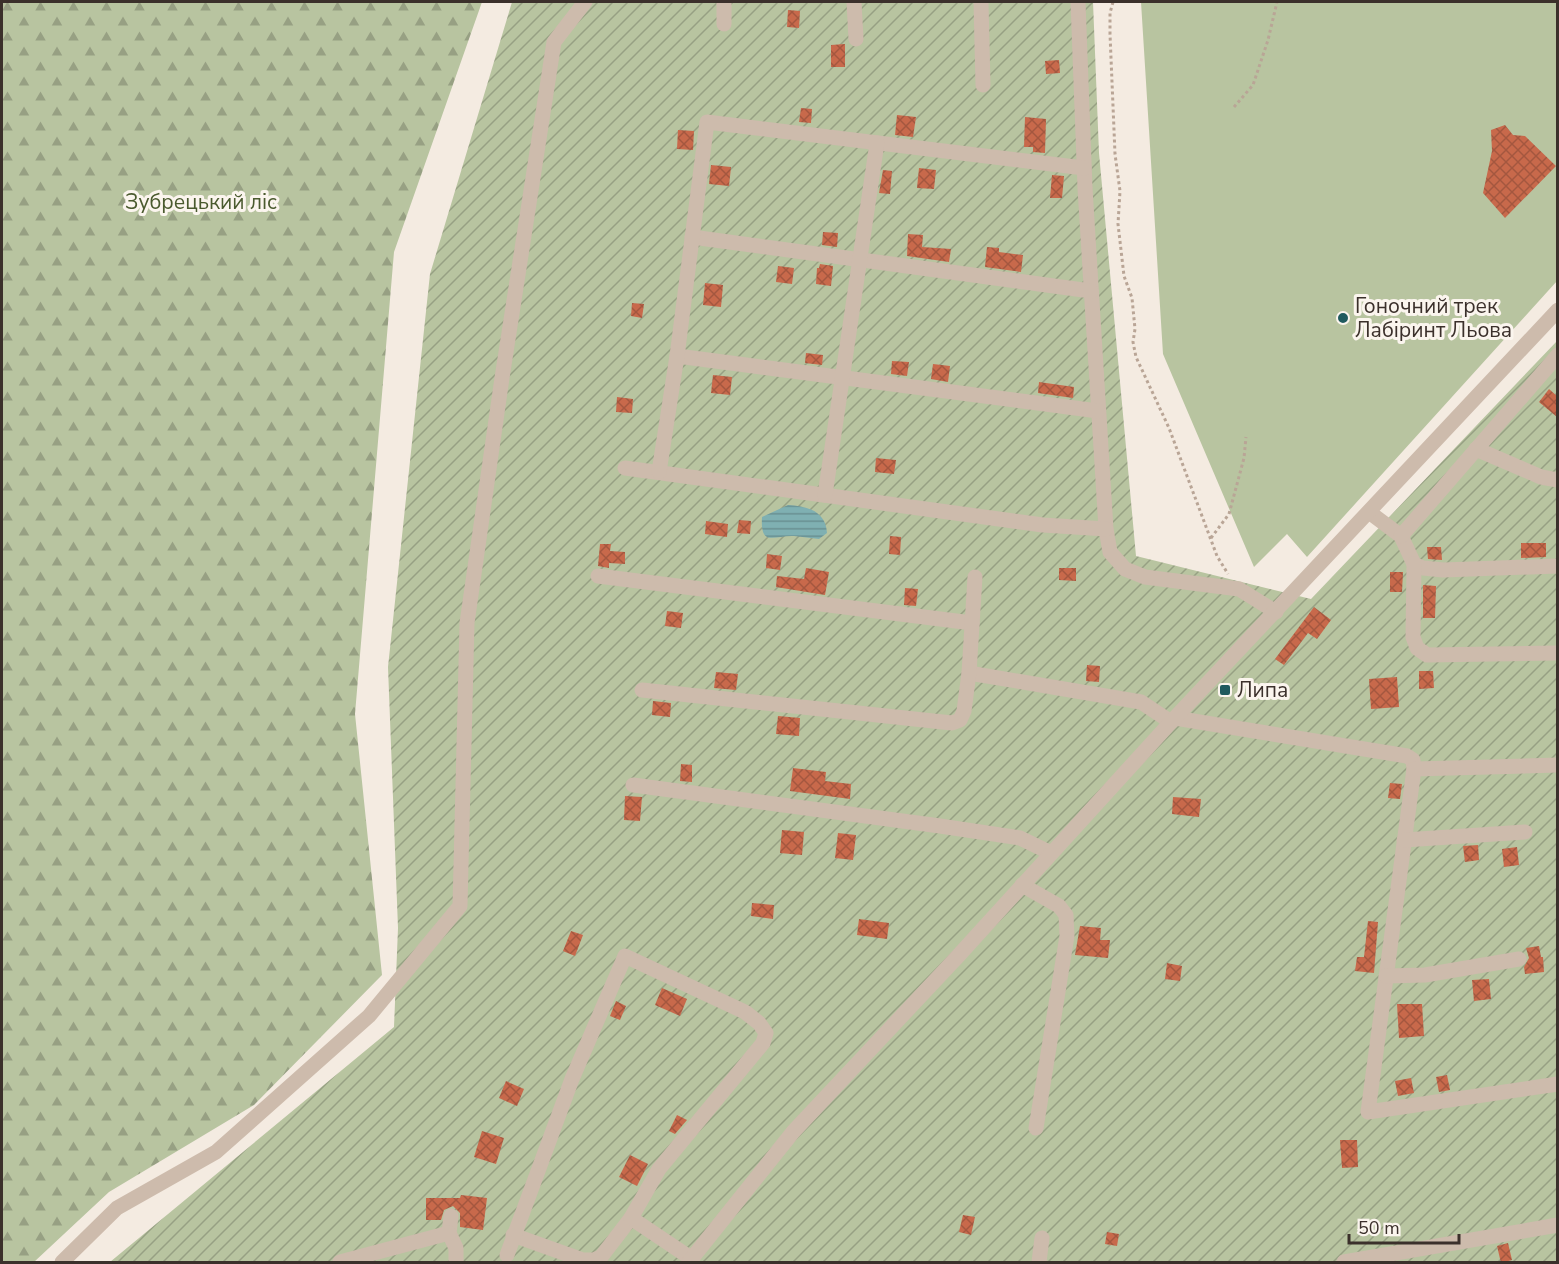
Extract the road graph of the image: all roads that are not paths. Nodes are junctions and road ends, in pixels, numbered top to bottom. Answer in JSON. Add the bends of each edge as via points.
{"nodes":[{"id":1,"x":585,"y":2,"type":"edge"},
{"id":2,"x":724,"y":2,"type":"edge"},
{"id":3,"x":854,"y":2,"type":"edge"},
{"id":4,"x":981,"y":2,"type":"edge"},
{"id":5,"x":1078,"y":2,"type":"edge"},
{"id":6,"x":724,"y":24,"type":"dead end"},
{"id":7,"x":856,"y":39,"type":"dead end"},
{"id":8,"x":983,"y":85,"type":"dead end"},
{"id":9,"x":877,"y":143,"type":"junction"},
{"id":10,"x":1084,"y":168,"type":"junction"},
{"id":11,"x":692,"y":237,"type":"junction"},
{"id":12,"x":860,"y":260,"type":"junction"},
{"id":13,"x":1091,"y":291,"type":"junction"},
{"id":14,"x":1557,"y":310,"type":"edge"},
{"id":15,"x":1557,"y":355,"type":"edge"},
{"id":16,"x":677,"y":356,"type":"junction"},
{"id":17,"x":842,"y":377,"type":"junction"},
{"id":18,"x":1098,"y":411,"type":"junction"},
{"id":19,"x":1476,"y":449,"type":"junction"},
{"id":20,"x":625,"y":468,"type":"dead end"},
{"id":21,"x":659,"y":472,"type":"junction"},
{"id":22,"x":1557,"y":480,"type":"edge"},
{"id":23,"x":825,"y":495,"type":"junction"},
{"id":24,"x":1369,"y":512,"type":"junction"},
{"id":25,"x":1106,"y":529,"type":"junction"},
{"id":26,"x":1401,"y":536,"type":"junction"},
{"id":27,"x":1414,"y":564,"type":"junction"},
{"id":28,"x":1557,"y":566,"type":"edge"},
{"id":29,"x":598,"y":576,"type":"dead end"},
{"id":30,"x":975,"y":577,"type":"dead end"},
{"id":31,"x":1276,"y":612,"type":"junction"},
{"id":32,"x":972,"y":623,"type":"junction"},
{"id":33,"x":1557,"y":653,"type":"edge"},
{"id":34,"x":969,"y":673,"type":"junction"},
{"id":35,"x":642,"y":690,"type":"dead end"},
{"id":36,"x":1173,"y":720,"type":"junction"},
{"id":37,"x":1557,"y":765,"type":"edge"},
{"id":38,"x":1414,"y":769,"type":"junction"},
{"id":39,"x":633,"y":784,"type":"dead end"},
{"id":40,"x":1525,"y":832,"type":"dead end"},
{"id":41,"x":1404,"y":840,"type":"junction"},
{"id":42,"x":1051,"y":853,"type":"junction"},
{"id":43,"x":1022,"y":885,"type":"junction"},
{"id":44,"x":1519,"y":959,"type":"dead end"},
{"id":45,"x":1386,"y":976,"type":"junction"},
{"id":46,"x":1557,"y":1084,"type":"edge"},
{"id":47,"x":1036,"y":1128,"type":"dead end"},
{"id":48,"x":451,"y":1216,"type":"dead end"},
{"id":49,"x":631,"y":1218,"type":"junction"},
{"id":50,"x":1557,"y":1225,"type":"edge"},
{"id":51,"x":449,"y":1233,"type":"junction"},
{"id":52,"x":513,"y":1235,"type":"junction"},
{"id":53,"x":1042,"y":1238,"type":"dead end"},
{"id":54,"x":507,"y":1255,"type":"dead end"},
{"id":55,"x":691,"y":1261,"type":"edge"},
{"id":56,"x":62,"y":1263,"type":"edge"},
{"id":57,"x":340,"y":1263,"type":"edge"},
{"id":58,"x":456,"y":1263,"type":"edge"},
{"id":59,"x":1039,"y":1263,"type":"edge"},
{"id":60,"x":1344,"y":1263,"type":"edge"}],
"edges":[{"from":1,"to":56,"type":"street","via":[[554,42],[466,623],[459,906],[369,1016],[216,1152],[117,1208]]},
{"from":2,"to":6,"type":"street"},
{"from":3,"to":7,"type":"street"},
{"from":4,"to":8,"type":"street"},
{"from":5,"to":10,"type":"street"},
{"from":9,"to":10,"type":"street"},
{"from":9,"to":11,"type":"street","via":[[707,122]]},
{"from":9,"to":12,"type":"street"},
{"from":10,"to":13,"type":"street"},
{"from":11,"to":12,"type":"street"},
{"from":11,"to":16,"type":"street"},
{"from":12,"to":13,"type":"street"},
{"from":12,"to":17,"type":"street"},
{"from":13,"to":18,"type":"street"},
{"from":14,"to":24,"type":"street"},
{"from":15,"to":19,"type":"street"},
{"from":16,"to":17,"type":"street"},
{"from":16,"to":21,"type":"street"},
{"from":17,"to":18,"type":"street"},
{"from":17,"to":23,"type":"street"},
{"from":18,"to":25,"type":"street"},
{"from":19,"to":22,"type":"street"},
{"from":19,"to":26,"type":"street"},
{"from":20,"to":21,"type":"street"},
{"from":21,"to":23,"type":"street"},
{"from":23,"to":25,"type":"street","via":[[1043,525]]},
{"from":24,"to":26,"type":"street"},
{"from":24,"to":31,"type":"street"},
{"from":25,"to":31,"type":"street","via":[[1110,552],[1125,569],[1145,577],[1239,589]]},
{"from":26,"to":27,"type":"street"},
{"from":27,"to":28,"type":"street","via":[[1443,570]]},
{"from":27,"to":33,"type":"street","via":[[1413,637],[1417,648],[1427,655]]},
{"from":29,"to":32,"type":"street"},
{"from":30,"to":32,"type":"street"},
{"from":31,"to":36,"type":"street"},
{"from":32,"to":34,"type":"street"},
{"from":34,"to":35,"type":"street","via":[[964,711],[960,720],[952,723]]},
{"from":34,"to":36,"type":"street","via":[[1141,702]]},
{"from":36,"to":38,"type":"street","via":[[1407,756],[1413,760]]},
{"from":36,"to":42,"type":"street"},
{"from":37,"to":38,"type":"street"},
{"from":38,"to":41,"type":"street"},
{"from":39,"to":42,"type":"street","via":[[1020,838]]},
{"from":40,"to":41,"type":"street"},
{"from":41,"to":45,"type":"street"},
{"from":42,"to":43,"type":"street"},
{"from":43,"to":47,"type":"street","via":[[1059,906],[1066,915],[1067,936]]},
{"from":43,"to":55,"type":"street","via":[[793,1132]]},
{"from":44,"to":45,"type":"street","via":[[1425,975]]},
{"from":45,"to":46,"type":"street","via":[[1368,1112]]},
{"from":48,"to":51,"type":"street"},
{"from":49,"to":52,"type":"street","via":[[601,1257],[594,1260],[583,1260]]},
{"from":49,"to":52,"type":"street","via":[[659,1169],[763,1043],[766,1033],[745,1012],[625,956],[572,1079]]},
{"from":49,"to":55,"type":"street"},
{"from":50,"to":60,"type":"street"},
{"from":51,"to":57,"type":"street"},
{"from":51,"to":58,"type":"street","via":[[456,1248]]},
{"from":52,"to":54,"type":"street"},
{"from":53,"to":59,"type":"street"}]}
